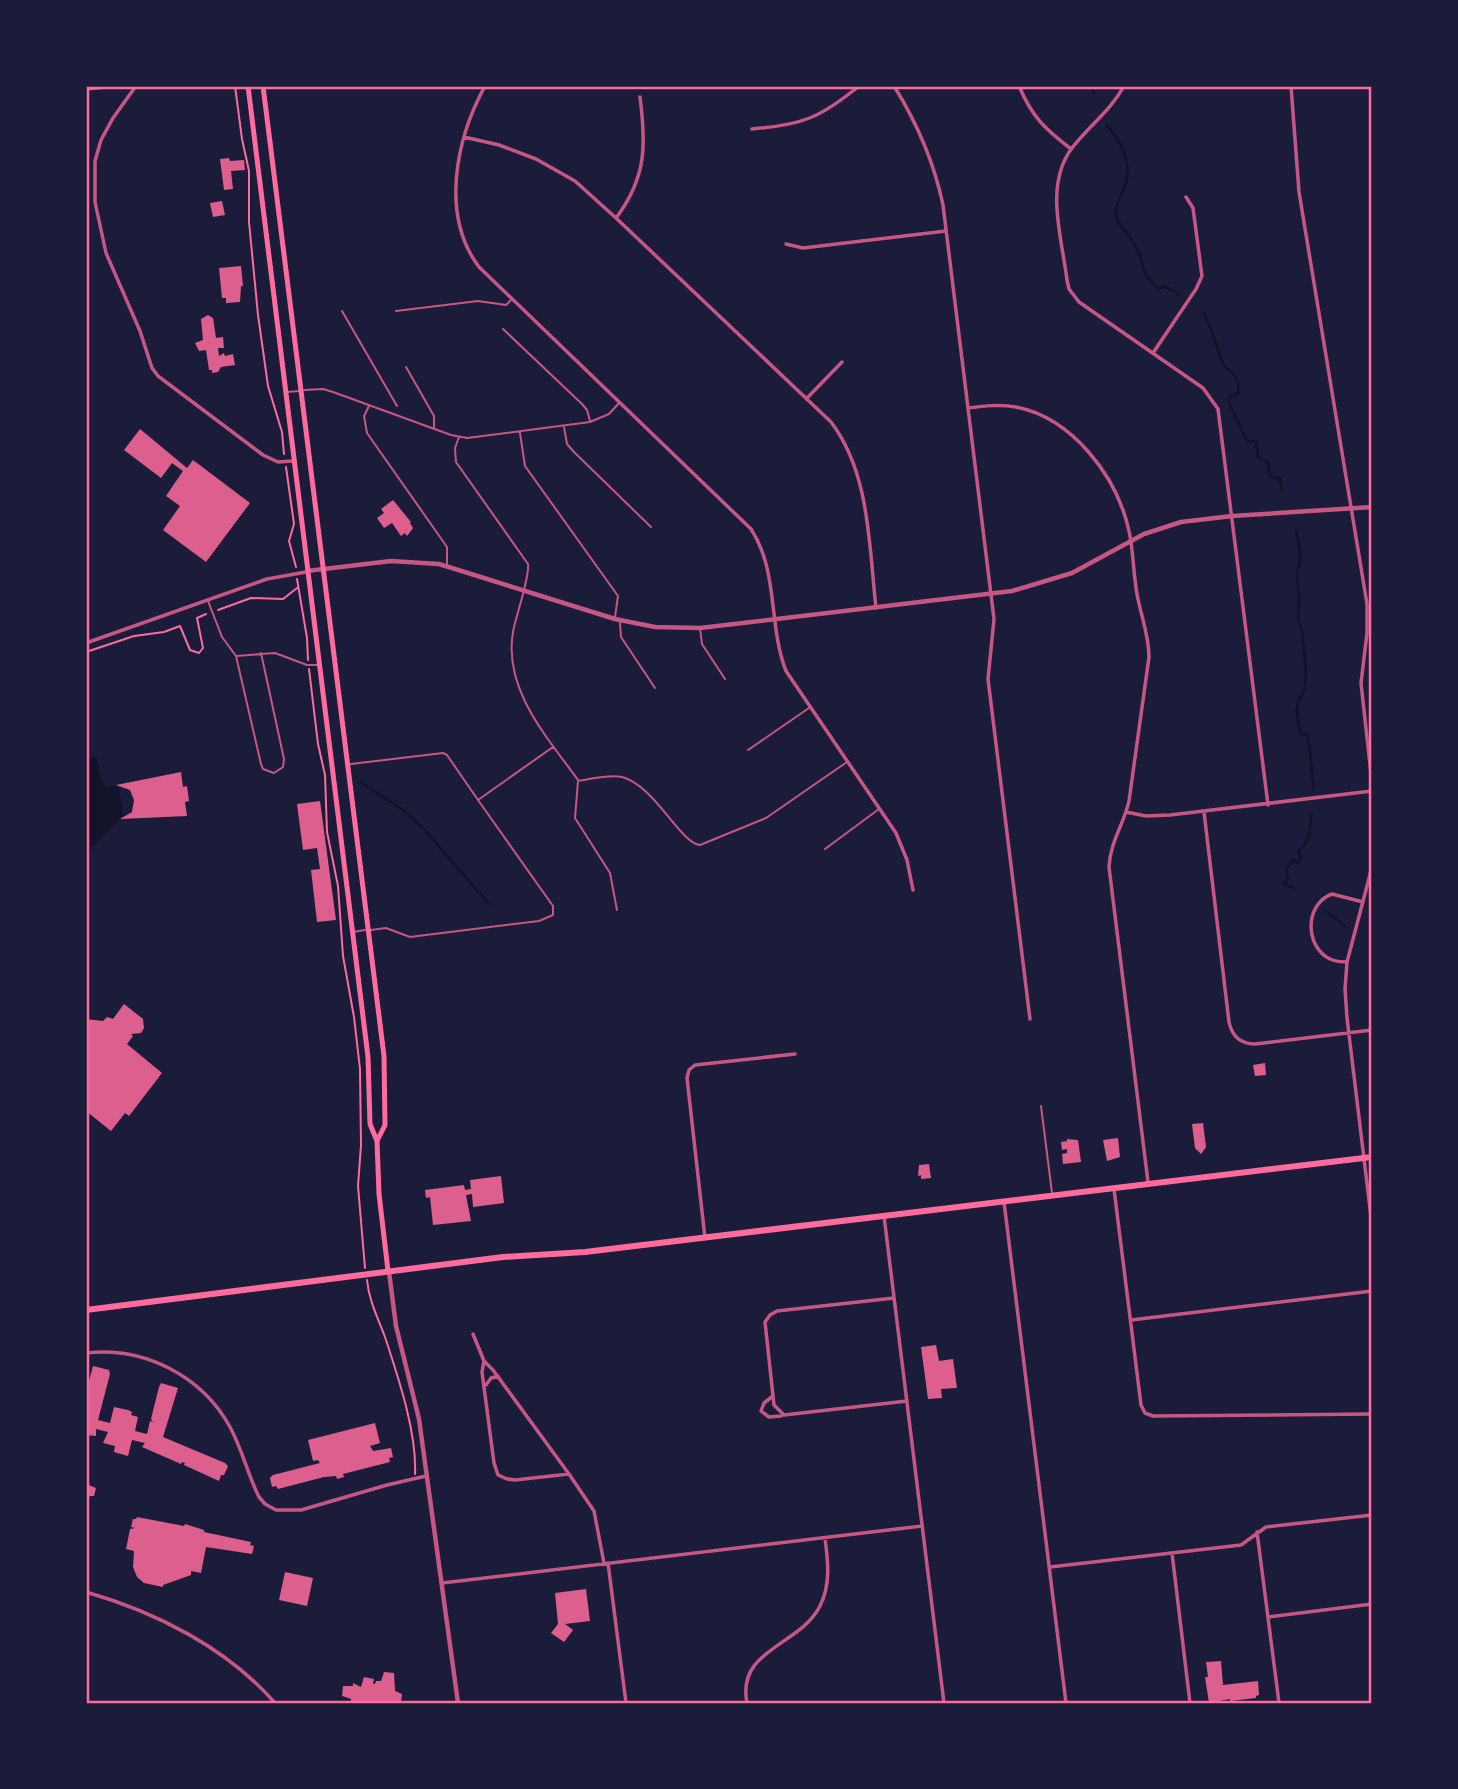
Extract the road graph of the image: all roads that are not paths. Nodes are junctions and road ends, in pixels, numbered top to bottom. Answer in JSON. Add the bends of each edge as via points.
{"nodes":[{"id":1,"x":116,"y":86,"type":"edge"},
{"id":2,"x":136,"y":86,"type":"edge"},
{"id":3,"x":248,"y":86,"type":"edge"},
{"id":4,"x":263,"y":86,"type":"edge"},
{"id":5,"x":485,"y":86,"type":"edge"},
{"id":6,"x":859,"y":86,"type":"edge"},
{"id":7,"x":894,"y":86,"type":"edge"},
{"id":8,"x":1019,"y":86,"type":"edge"},
{"id":9,"x":1124,"y":86,"type":"edge"},
{"id":10,"x":1291,"y":86,"type":"edge"},
{"id":11,"x":86,"y":89,"type":"edge"},
{"id":12,"x":640,"y":97,"type":"dead end"},
{"id":13,"x":752,"y":129,"type":"dead end"},
{"id":14,"x":464,"y":137,"type":"junction"},
{"id":15,"x":1071,"y":149,"type":"junction"},
{"id":16,"x":1186,"y":197,"type":"dead end"},
{"id":17,"x":616,"y":218,"type":"junction"},
{"id":18,"x":946,"y":230,"type":"junction"},
{"id":19,"x":786,"y":244,"type":"dead end"},
{"id":20,"x":512,"y":299,"type":"junction"},
{"id":21,"x":342,"y":311,"type":"dead end"},
{"id":22,"x":396,"y":312,"type":"dead end"},
{"id":23,"x":503,"y":329,"type":"dead end"},
{"id":24,"x":1153,"y":353,"type":"junction"},
{"id":25,"x":842,"y":362,"type":"dead end"},
{"id":26,"x":406,"y":367,"type":"dead end"},
{"id":27,"x":300,"y":391,"type":"junction"},
{"id":28,"x":285,"y":392,"type":"junction"},
{"id":29,"x":807,"y":398,"type":"junction"},
{"id":30,"x":620,"y":402,"type":"junction"},
{"id":31,"x":370,"y":405,"type":"junction"},
{"id":32,"x":397,"y":406,"type":"dead end"},
{"id":33,"x":968,"y":408,"type":"junction"},
{"id":34,"x":590,"y":422,"type":"junction"},
{"id":35,"x":564,"y":426,"type":"junction"},
{"id":36,"x":433,"y":429,"type":"junction"},
{"id":37,"x":520,"y":432,"type":"junction"},
{"id":38,"x":459,"y":437,"type":"junction"},
{"id":39,"x":293,"y":461,"type":"junction"},
{"id":40,"x":1372,"y":507,"type":"edge"},
{"id":41,"x":1351,"y":510,"type":"junction"},
{"id":42,"x":1232,"y":516,"type":"junction"},
{"id":43,"x":651,"y":527,"type":"dead end"},
{"id":44,"x":1130,"y":540,"type":"junction"},
{"id":45,"x":447,"y":565,"type":"junction"},
{"id":46,"x":323,"y":569,"type":"junction"},
{"id":47,"x":307,"y":571,"type":"junction"},
{"id":48,"x":523,"y":590,"type":"junction"},
{"id":49,"x":991,"y":595,"type":"junction"},
{"id":50,"x":207,"y":600,"type":"junction"},
{"id":51,"x":876,"y":608,"type":"junction"},
{"id":52,"x":617,"y":620,"type":"junction"},
{"id":53,"x":774,"y":620,"type":"junction"},
{"id":54,"x":700,"y":628,"type":"junction"},
{"id":55,"x":86,"y":643,"type":"edge"},
{"id":56,"x":261,"y":653,"type":"junction"},
{"id":57,"x":236,"y":656,"type":"junction"},
{"id":58,"x":319,"y":665,"type":"junction"},
{"id":59,"x":725,"y":679,"type":"dead end"},
{"id":60,"x":655,"y":688,"type":"dead end"},
{"id":61,"x":810,"y":708,"type":"junction"},
{"id":62,"x":554,"y":747,"type":"junction"},
{"id":63,"x":748,"y":750,"type":"dead end"},
{"id":64,"x":848,"y":762,"type":"junction"},
{"id":65,"x":347,"y":765,"type":"junction"},
{"id":66,"x":578,"y":781,"type":"junction"},
{"id":67,"x":1372,"y":783,"type":"edge"},
{"id":68,"x":1372,"y":791,"type":"edge"},
{"id":69,"x":478,"y":800,"type":"junction"},
{"id":70,"x":1268,"y":805,"type":"junction"},
{"id":71,"x":880,"y":808,"type":"junction"},
{"id":72,"x":1204,"y":811,"type":"junction"},
{"id":73,"x":1126,"y":812,"type":"junction"},
{"id":74,"x":825,"y":849,"type":"dead end"},
{"id":75,"x":1372,"y":867,"type":"edge"},
{"id":76,"x":913,"y":890,"type":"dead end"},
{"id":77,"x":1364,"y":902,"type":"junction"},
{"id":78,"x":617,"y":910,"type":"dead end"},
{"id":79,"x":368,"y":930,"type":"junction"},
{"id":80,"x":352,"y":932,"type":"junction"},
{"id":81,"x":1348,"y":962,"type":"junction"},
{"id":82,"x":1030,"y":1019,"type":"dead end"},
{"id":83,"x":1372,"y":1030,"type":"edge"},
{"id":84,"x":1349,"y":1033,"type":"junction"},
{"id":85,"x":794,"y":1054,"type":"dead end"},
{"id":86,"x":1041,"y":1106,"type":"dead end"},
{"id":87,"x":377,"y":1141,"type":"junction"},
{"id":88,"x":1368,"y":1157,"type":"edge"},
{"id":89,"x":1148,"y":1182,"type":"junction"},
{"id":90,"x":1114,"y":1187,"type":"junction"},
{"id":91,"x":1052,"y":1194,"type":"junction"},
{"id":92,"x":1004,"y":1200,"type":"junction"},
{"id":93,"x":884,"y":1215,"type":"junction"},
{"id":94,"x":1372,"y":1224,"type":"edge"},
{"id":95,"x":705,"y":1238,"type":"junction"},
{"id":96,"x":388,"y":1271,"type":"junction"},
{"id":97,"x":1372,"y":1291,"type":"edge"},
{"id":98,"x":894,"y":1298,"type":"junction"},
{"id":99,"x":86,"y":1310,"type":"edge"},
{"id":100,"x":1130,"y":1320,"type":"junction"},
{"id":101,"x":473,"y":1334,"type":"dead end"},
{"id":102,"x":86,"y":1353,"type":"edge"},
{"id":103,"x":484,"y":1361,"type":"junction"},
{"id":104,"x":498,"y":1376,"type":"junction"},
{"id":105,"x":485,"y":1387,"type":"junction"},
{"id":106,"x":774,"y":1396,"type":"junction"},
{"id":107,"x":907,"y":1401,"type":"junction"},
{"id":108,"x":1372,"y":1414,"type":"edge"},
{"id":109,"x":784,"y":1415,"type":"junction"},
{"id":110,"x":569,"y":1474,"type":"junction"},
{"id":111,"x":428,"y":1476,"type":"junction"},
{"id":112,"x":1372,"y":1515,"type":"edge"},
{"id":113,"x":922,"y":1526,"type":"junction"},
{"id":114,"x":1257,"y":1532,"type":"junction"},
{"id":115,"x":825,"y":1538,"type":"junction"},
{"id":116,"x":1172,"y":1553,"type":"junction"},
{"id":117,"x":606,"y":1563,"type":"junction"},
{"id":118,"x":1049,"y":1567,"type":"junction"},
{"id":119,"x":442,"y":1583,"type":"junction"},
{"id":120,"x":86,"y":1592,"type":"edge"},
{"id":121,"x":1372,"y":1604,"type":"edge"},
{"id":122,"x":1268,"y":1617,"type":"junction"},
{"id":123,"x":275,"y":1703,"type":"edge"},
{"id":124,"x":458,"y":1703,"type":"edge"},
{"id":125,"x":626,"y":1703,"type":"edge"},
{"id":126,"x":747,"y":1703,"type":"edge"},
{"id":127,"x":944,"y":1703,"type":"edge"},
{"id":128,"x":1066,"y":1703,"type":"edge"},
{"id":129,"x":1190,"y":1703,"type":"edge"},
{"id":130,"x":1279,"y":1703,"type":"edge"}],
"edges":[{"from":1,"to":11,"type":"street"},
{"from":2,"to":39,"type":"street","via":[[101,139],[95,161],[95,202],[111,265],[152,368],[270,460]]},
{"from":3,"to":28,"type":"main road"},
{"from":4,"to":27,"type":"main road"},
{"from":5,"to":14,"type":"street"},
{"from":6,"to":13,"type":"street","via":[[808,120]]},
{"from":7,"to":18,"type":"street","via":[[932,164]]},
{"from":8,"to":15,"type":"street","via":[[1039,122]]},
{"from":9,"to":15,"type":"street"},
{"from":10,"to":41,"type":"street","via":[[1299,192]]},
{"from":12,"to":17,"type":"street","via":[[644,157],[636,185]]},
{"from":14,"to":17,"type":"street","via":[[536,159],[575,181]]},
{"from":14,"to":20,"type":"street","via":[[456,197],[460,231],[478,267]]},
{"from":15,"to":24,"type":"street","via":[[1057,193],[1069,289],[1079,302]]},
{"from":16,"to":24,"type":"street","via":[[1193,208],[1202,276]]},
{"from":17,"to":29,"type":"street"},
{"from":18,"to":19,"type":"street","via":[[803,248]]},
{"from":18,"to":33,"type":"street"},
{"from":20,"to":22,"type":"lane","via":[[506,305],[478,301]]},
{"from":20,"to":30,"type":"street"},
{"from":21,"to":32,"type":"lane"},
{"from":23,"to":34,"type":"lane","via":[[582,404]]},
{"from":24,"to":42,"type":"street","via":[[1203,388],[1218,409]]},
{"from":25,"to":29,"type":"street"},
{"from":26,"to":36,"type":"lane","via":[[434,416]]},
{"from":27,"to":28,"type":"lane"},
{"from":27,"to":31,"type":"lane","via":[[323,389]]},
{"from":27,"to":46,"type":"main road"},
{"from":28,"to":39,"type":"main road"},
{"from":29,"to":51,"type":"street","via":[[838,431],[858,472]]},
{"from":30,"to":34,"type":"lane"},
{"from":30,"to":53,"type":"street","via":[[751,529],[767,564]]},
{"from":31,"to":36,"type":"lane"},
{"from":31,"to":45,"type":"lane","via":[[364,416],[368,433],[447,547]]},
{"from":33,"to":44,"type":"street","via":[[1018,407],[1062,428],[1109,481]]},
{"from":33,"to":49,"type":"street"},
{"from":34,"to":35,"type":"lane"},
{"from":35,"to":37,"type":"lane"},
{"from":35,"to":43,"type":"lane","via":[[573,452]]},
{"from":36,"to":38,"type":"lane"},
{"from":37,"to":38,"type":"lane"},
{"from":37,"to":52,"type":"lane","via":[[525,466],[618,596]]},
{"from":38,"to":48,"type":"lane","via":[[456,462],[528,564]]},
{"from":39,"to":47,"type":"main road"},
{"from":40,"to":41,"type":"street"},
{"from":41,"to":42,"type":"street"},
{"from":41,"to":67,"type":"street","via":[[1367,604],[1361,683]]},
{"from":42,"to":44,"type":"street","via":[[1167,525]]},
{"from":42,"to":70,"type":"street"},
{"from":44,"to":49,"type":"street","via":[[1062,577]]},
{"from":44,"to":73,"type":"street","via":[[1149,657]]},
{"from":45,"to":46,"type":"street","via":[[405,560]]},
{"from":45,"to":48,"type":"street"},
{"from":46,"to":47,"type":"street"},
{"from":46,"to":65,"type":"main road"},
{"from":47,"to":50,"type":"street"},
{"from":47,"to":58,"type":"main road"},
{"from":48,"to":52,"type":"street"},
{"from":48,"to":62,"type":"lane","via":[[512,640],[514,671],[525,704]]},
{"from":49,"to":51,"type":"street"},
{"from":49,"to":82,"type":"street","via":[[994,628],[988,679]]},
{"from":50,"to":55,"type":"street"},
{"from":50,"to":57,"type":"lane","via":[[222,637]]},
{"from":51,"to":53,"type":"street"},
{"from":52,"to":54,"type":"street"},
{"from":52,"to":60,"type":"lane","via":[[621,637]]},
{"from":53,"to":54,"type":"street"},
{"from":53,"to":61,"type":"street","via":[[786,671]]},
{"from":54,"to":59,"type":"lane","via":[[702,644]]},
{"from":56,"to":57,"type":"lane"},
{"from":56,"to":57,"type":"lane","via":[[285,759],[274,773],[261,764]]},
{"from":56,"to":58,"type":"lane"},
{"from":58,"to":80,"type":"main road"},
{"from":61,"to":63,"type":"lane"},
{"from":61,"to":64,"type":"street"},
{"from":62,"to":66,"type":"lane"},
{"from":62,"to":69,"type":"lane"},
{"from":64,"to":66,"type":"lane","via":[[766,818],[700,845],[690,841],[650,794],[631,780]]},
{"from":64,"to":71,"type":"street"},
{"from":65,"to":69,"type":"lane","via":[[443,753]]},
{"from":65,"to":79,"type":"main road"},
{"from":66,"to":78,"type":"lane","via":[[575,818],[610,873]]},
{"from":68,"to":70,"type":"street"},
{"from":69,"to":79,"type":"lane","via":[[553,905],[553,915],[539,921],[410,937],[386,928]]},
{"from":70,"to":72,"type":"street"},
{"from":71,"to":74,"type":"lane"},
{"from":71,"to":76,"type":"street","via":[[902,846]]},
{"from":72,"to":73,"type":"street","via":[[1155,816]]},
{"from":72,"to":84,"type":"street","via":[[1233,1034],[1251,1045]]},
{"from":73,"to":89,"type":"street","via":[[1112,844],[1109,867]]},
{"from":75,"to":77,"type":"street"},
{"from":77,"to":81,"type":"street"},
{"from":77,"to":81,"type":"street","via":[[1332,894],[1312,912],[1318,947],[1328,958]]},
{"from":79,"to":80,"type":"lane"},
{"from":79,"to":87,"type":"main road","via":[[385,1072],[385,1125]]},
{"from":80,"to":87,"type":"main road","via":[[368,1057],[370,1124]]},
{"from":81,"to":84,"type":"street"},
{"from":83,"to":84,"type":"street"},
{"from":84,"to":88,"type":"street"},
{"from":85,"to":95,"type":"street","via":[[695,1065],[689,1070]]},
{"from":86,"to":91,"type":"lane"},
{"from":87,"to":96,"type":"main road"},
{"from":88,"to":89,"type":"highway"},
{"from":88,"to":94,"type":"street"},
{"from":89,"to":90,"type":"highway"},
{"from":90,"to":91,"type":"highway"},
{"from":90,"to":100,"type":"street"},
{"from":91,"to":92,"type":"highway"},
{"from":92,"to":93,"type":"highway"},
{"from":92,"to":118,"type":"street"},
{"from":93,"to":95,"type":"highway"},
{"from":93,"to":98,"type":"street"},
{"from":95,"to":96,"type":"highway"},
{"from":96,"to":99,"type":"highway"},
{"from":96,"to":111,"type":"street"},
{"from":97,"to":100,"type":"street"},
{"from":98,"to":106,"type":"street","via":[[777,1311],[768,1317]]},
{"from":98,"to":107,"type":"street"},
{"from":100,"to":108,"type":"street","via":[[1140,1405],[1147,1414]]},
{"from":101,"to":103,"type":"street"},
{"from":102,"to":111,"type":"street","via":[[137,1356],[190,1381],[225,1418],[259,1497],[276,1510],[301,1510]]},
{"from":103,"to":104,"type":"street"},
{"from":103,"to":105,"type":"street"},
{"from":104,"to":105,"type":"street"},
{"from":104,"to":110,"type":"street"},
{"from":105,"to":110,"type":"street","via":[[498,1475],[515,1480]]},
{"from":106,"to":109,"type":"street","via":[[776,1410]]},
{"from":106,"to":109,"type":"street","via":[[761,1412],[769,1417]]},
{"from":107,"to":109,"type":"street"},
{"from":107,"to":113,"type":"street"},
{"from":110,"to":117,"type":"street","via":[[594,1511]]},
{"from":111,"to":119,"type":"street"},
{"from":112,"to":114,"type":"street","via":[[1271,1526]]},
{"from":113,"to":115,"type":"street"},
{"from":113,"to":127,"type":"street"},
{"from":114,"to":116,"type":"street","via":[[1241,1545]]},
{"from":114,"to":122,"type":"street"},
{"from":115,"to":117,"type":"street"},
{"from":115,"to":126,"type":"street","via":[[827,1583],[820,1607],[806,1624],[756,1663],[746,1684]]},
{"from":116,"to":118,"type":"street"},
{"from":116,"to":129,"type":"street"},
{"from":117,"to":119,"type":"street"},
{"from":117,"to":125,"type":"street"},
{"from":118,"to":128,"type":"street"},
{"from":119,"to":124,"type":"street"},
{"from":120,"to":123,"type":"street","via":[[170,1624],[224,1658]]},
{"from":121,"to":122,"type":"street"},
{"from":122,"to":130,"type":"street"}]}
